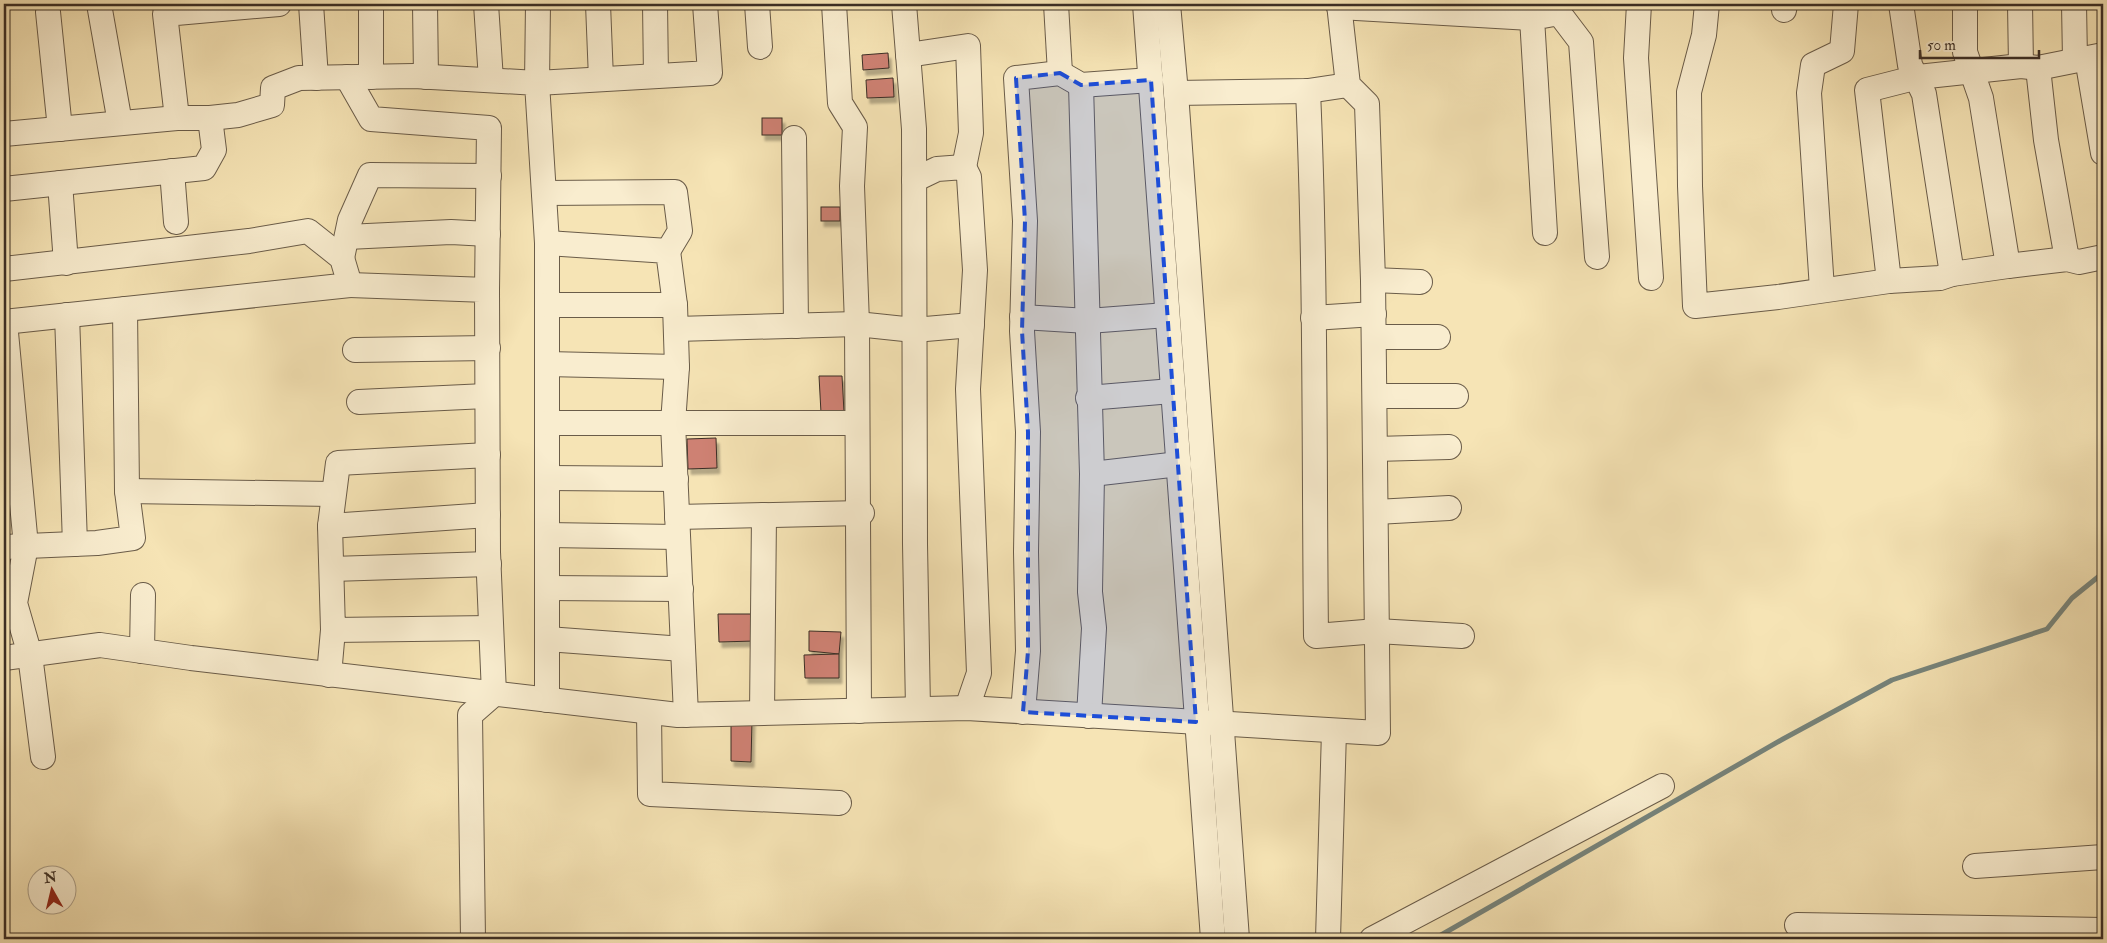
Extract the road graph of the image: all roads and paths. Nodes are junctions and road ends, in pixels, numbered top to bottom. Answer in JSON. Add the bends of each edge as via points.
{"nodes":[{"id":1,"x":99,"y":4,"type":"edge"},
{"id":2,"x":279,"y":4,"type":"edge"},
{"id":3,"x":311,"y":4,"type":"edge"},
{"id":4,"x":370,"y":4,"type":"edge"},
{"id":5,"x":425,"y":4,"type":"edge"},
{"id":6,"x":486,"y":4,"type":"edge"},
{"id":7,"x":538,"y":4,"type":"edge"},
{"id":8,"x":598,"y":4,"type":"edge"},
{"id":9,"x":655,"y":4,"type":"edge"},
{"id":10,"x":705,"y":4,"type":"edge"},
{"id":11,"x":758,"y":4,"type":"edge"},
{"id":12,"x":834,"y":4,"type":"edge"},
{"id":13,"x":904,"y":4,"type":"edge"},
{"id":14,"x":1056,"y":4,"type":"edge"},
{"id":15,"x":1145,"y":4,"type":"edge"},
{"id":16,"x":1168,"y":4,"type":"edge"},
{"id":17,"x":1639,"y":4,"type":"edge"},
{"id":18,"x":1707,"y":4,"type":"edge"},
{"id":19,"x":1846,"y":4,"type":"edge"},
{"id":20,"x":1901,"y":4,"type":"edge"},
{"id":21,"x":1965,"y":4,"type":"edge"},
{"id":22,"x":2020,"y":4,"type":"edge"},
{"id":23,"x":2074,"y":4,"type":"edge"},
{"id":24,"x":1339,"y":5,"type":"edge"},
{"id":25,"x":1559,"y":8,"type":"edge"},
{"id":26,"x":48,"y":12,"type":"dead end"},
{"id":27,"x":1532,"y":18,"type":"junction"},
{"id":28,"x":760,"y":47,"type":"dead end"},
{"id":29,"x":908,"y":55,"type":"junction"},
{"id":30,"x":2088,"y":57,"type":"edge"},
{"id":31,"x":2030,"y":67,"type":"junction"},
{"id":32,"x":1972,"y":72,"type":"junction"},
{"id":33,"x":1060,"y":73,"type":"junction"},
{"id":34,"x":656,"y":76,"type":"junction"},
{"id":35,"x":347,"y":77,"type":"junction"},
{"id":36,"x":371,"y":77,"type":"junction"},
{"id":37,"x":426,"y":77,"type":"junction"},
{"id":38,"x":316,"y":78,"type":"junction"},
{"id":39,"x":1918,"y":78,"type":"junction"},
{"id":40,"x":601,"y":79,"type":"junction"},
{"id":41,"x":490,"y":80,"type":"junction"},
{"id":42,"x":1152,"y":80,"type":"junction"},
{"id":43,"x":538,"y":83,"type":"junction"},
{"id":44,"x":1081,"y":85,"type":"junction"},
{"id":45,"x":1348,"y":86,"type":"junction"},
{"id":46,"x":1308,"y":91,"type":"junction"},
{"id":47,"x":1176,"y":92,"type":"junction"},
{"id":48,"x":177,"y":118,"type":"junction"},
{"id":49,"x":210,"y":118,"type":"junction"},
{"id":50,"x":120,"y":123,"type":"junction"},
{"id":51,"x":4,"y":128,"type":"edge"},
{"id":52,"x":60,"y":129,"type":"junction"},
{"id":53,"x":794,"y":138,"type":"dead end"},
{"id":54,"x":2103,"y":153,"type":"edge"},
{"id":55,"x":964,"y":167,"type":"junction"},
{"id":56,"x":172,"y":171,"type":"junction"},
{"id":57,"x":489,"y":176,"type":"junction"},
{"id":58,"x":914,"y":180,"type":"junction"},
{"id":59,"x":60,"y":183,"type":"junction"},
{"id":60,"x":4,"y":189,"type":"edge"},
{"id":61,"x":544,"y":193,"type":"junction"},
{"id":62,"x":176,"y":222,"type":"dead end"},
{"id":63,"x":1546,"y":233,"type":"dead end"},
{"id":64,"x":488,"y":234,"type":"junction"},
{"id":65,"x":546,"y":243,"type":"junction"},
{"id":66,"x":345,"y":247,"type":"junction"},
{"id":67,"x":668,"y":251,"type":"junction"},
{"id":68,"x":1597,"y":257,"type":"dead end"},
{"id":69,"x":2103,"y":257,"type":"edge"},
{"id":70,"x":2067,"y":259,"type":"junction"},
{"id":71,"x":66,"y":263,"type":"junction"},
{"id":72,"x":2008,"y":266,"type":"junction"},
{"id":73,"x":4,"y":269,"type":"edge"},
{"id":74,"x":1952,"y":274,"type":"junction"},
{"id":75,"x":1651,"y":278,"type":"dead end"},
{"id":76,"x":1373,"y":280,"type":"junction"},
{"id":77,"x":1889,"y":281,"type":"junction"},
{"id":78,"x":1420,"y":282,"type":"dead end"},
{"id":79,"x":350,"y":285,"type":"junction"},
{"id":80,"x":1822,"y":289,"type":"junction"},
{"id":81,"x":488,"y":290,"type":"junction"},
{"id":82,"x":547,"y":305,"type":"junction"},
{"id":83,"x":675,"y":306,"type":"junction"},
{"id":84,"x":125,"y":309,"type":"junction"},
{"id":85,"x":67,"y":315,"type":"junction"},
{"id":86,"x":1167,"y":315,"type":"junction"},
{"id":87,"x":1022,"y":317,"type":"junction"},
{"id":88,"x":1313,"y":318,"type":"junction"},
{"id":89,"x":1088,"y":321,"type":"junction"},
{"id":90,"x":4,"y":322,"type":"edge"},
{"id":91,"x":856,"y":324,"type":"junction"},
{"id":92,"x":972,"y":325,"type":"junction"},
{"id":93,"x":1374,"y":325,"type":"junction"},
{"id":94,"x":796,"y":326,"type":"junction"},
{"id":95,"x":676,"y":329,"type":"junction"},
{"id":96,"x":914,"y":330,"type":"junction"},
{"id":97,"x":1438,"y":337,"type":"dead end"},
{"id":98,"x":488,"y":348,"type":"junction"},
{"id":99,"x":355,"y":350,"type":"dead end"},
{"id":100,"x":547,"y":364,"type":"junction"},
{"id":101,"x":677,"y":367,"type":"junction"},
{"id":102,"x":1172,"y":392,"type":"junction"},
{"id":103,"x":486,"y":396,"type":"junction"},
{"id":104,"x":1375,"y":396,"type":"junction"},
{"id":105,"x":1456,"y":396,"type":"dead end"},
{"id":106,"x":1088,"y":398,"type":"junction"},
{"id":107,"x":358,"y":402,"type":"dead end"},
{"id":108,"x":548,"y":423,"type":"junction"},
{"id":109,"x":673,"y":423,"type":"junction"},
{"id":110,"x":857,"y":423,"type":"junction"},
{"id":111,"x":1449,"y":447,"type":"dead end"},
{"id":112,"x":1375,"y":449,"type":"junction"},
{"id":113,"x":488,"y":455,"type":"junction"},
{"id":114,"x":1179,"y":464,"type":"junction"},
{"id":115,"x":1092,"y":474,"type":"junction"},
{"id":116,"x":548,"y":478,"type":"junction"},
{"id":117,"x":676,"y":478,"type":"junction"},
{"id":118,"x":128,"y":491,"type":"junction"},
{"id":119,"x":332,"y":494,"type":"junction"},
{"id":120,"x":1449,"y":508,"type":"dead end"},
{"id":121,"x":1376,"y":512,"type":"junction"},
{"id":122,"x":860,"y":513,"type":"junction"},
{"id":123,"x":488,"y":515,"type":"junction"},
{"id":124,"x":764,"y":515,"type":"junction"},
{"id":125,"x":330,"y":526,"type":"junction"},
{"id":126,"x":677,"y":527,"type":"junction"},
{"id":127,"x":547,"y":535,"type":"junction"},
{"id":128,"x":75,"y":544,"type":"junction"},
{"id":129,"x":15,"y":547,"type":"edge"},
{"id":130,"x":489,"y":564,"type":"junction"},
{"id":131,"x":332,"y":568,"type":"junction"},
{"id":132,"x":547,"y":588,"type":"junction"},
{"id":133,"x":681,"y":589,"type":"junction"},
{"id":134,"x":142,"y":595,"type":"dead end"},
{"id":135,"x":491,"y":628,"type":"junction"},
{"id":136,"x":333,"y":630,"type":"junction"},
{"id":137,"x":1377,"y":631,"type":"junction"},
{"id":138,"x":1462,"y":636,"type":"dead end"},
{"id":139,"x":547,"y":640,"type":"junction"},
{"id":140,"x":683,"y":649,"type":"junction"},
{"id":141,"x":142,"y":651,"type":"junction"},
{"id":142,"x":30,"y":655,"type":"junction"},
{"id":143,"x":4,"y":658,"type":"edge"},
{"id":144,"x":329,"y":675,"type":"junction"},
{"id":145,"x":494,"y":694,"type":"junction"},
{"id":146,"x":547,"y":700,"type":"junction"},
{"id":147,"x":967,"y":708,"type":"junction"},
{"id":148,"x":918,"y":709,"type":"junction"},
{"id":149,"x":859,"y":711,"type":"junction"},
{"id":150,"x":649,"y":712,"type":"junction"},
{"id":151,"x":1023,"y":712,"type":"junction"},
{"id":152,"x":762,"y":713,"type":"junction"},
{"id":153,"x":686,"y":715,"type":"junction"},
{"id":154,"x":1089,"y":716,"type":"junction"},
{"id":155,"x":1196,"y":722,"type":"junction"},
{"id":156,"x":1222,"y":724,"type":"junction"},
{"id":157,"x":1334,"y":731,"type":"junction"},
{"id":158,"x":43,"y":757,"type":"dead end"},
{"id":159,"x":1662,"y":786,"type":"dead end"},
{"id":160,"x":839,"y":803,"type":"dead end"},
{"id":161,"x":2103,"y":857,"type":"edge"},
{"id":162,"x":1975,"y":866,"type":"dead end"},
{"id":163,"x":1797,"y":925,"type":"dead end"},
{"id":164,"x":2103,"y":930,"type":"edge"},
{"id":165,"x":1967,"y":934,"type":"edge"},
{"id":166,"x":473,"y":939,"type":"edge"},
{"id":167,"x":1213,"y":939,"type":"edge"},
{"id":168,"x":1237,"y":939,"type":"edge"},
{"id":169,"x":1328,"y":939,"type":"edge"},
{"id":170,"x":1372,"y":939,"type":"edge"}],
"edges":[{"from":1,"to":50,"type":"street"},
{"from":2,"to":48,"type":"street","via":[[165,14]]},
{"from":3,"to":38,"type":"street"},
{"from":4,"to":36,"type":"street"},
{"from":5,"to":37,"type":"street"},
{"from":6,"to":41,"type":"street"},
{"from":7,"to":43,"type":"street"},
{"from":8,"to":40,"type":"street"},
{"from":9,"to":34,"type":"street"},
{"from":10,"to":34,"type":"street","via":[[710,73]]},
{"from":11,"to":28,"type":"street"},
{"from":12,"to":91,"type":"street","via":[[840,103],[855,127],[852,186]]},
{"from":13,"to":29,"type":"street"},
{"from":14,"to":33,"type":"street"},
{"from":15,"to":42,"type":"street"},
{"from":16,"to":47,"type":"street"},
{"from":17,"to":75,"type":"street","via":[[1636,58]]},
{"from":18,"to":80,"type":"street","via":[[1704,35],[1689,92],[1695,306]]},
{"from":19,"to":80,"type":"street","via":[[1842,51],[1813,65],[1809,94]]},
{"from":20,"to":39,"type":"street","via":[[1910,65]]},
{"from":21,"to":32,"type":"street","via":[[1965,52]]},
{"from":22,"to":31,"type":"street"},
{"from":23,"to":30,"type":"street"},
{"from":24,"to":27,"type":"street"},
{"from":24,"to":45,"type":"street"},
{"from":25,"to":27,"type":"street"},
{"from":25,"to":68,"type":"street","via":[[1581,42]]},
{"from":26,"to":52,"type":"street"},
{"from":27,"to":63,"type":"street"},
{"from":29,"to":55,"type":"street","via":[[968,46],[971,132]]},
{"from":29,"to":58,"type":"street"},
{"from":30,"to":31,"type":"street"},
{"from":30,"to":54,"type":"street"},
{"from":31,"to":32,"type":"street"},
{"from":31,"to":70,"type":"street"},
{"from":32,"to":39,"type":"street"},
{"from":32,"to":72,"type":"street","via":[[1981,98]]},
{"from":33,"to":44,"type":"street"},
{"from":33,"to":87,"type":"street","via":[[1016,78],[1025,221]]},
{"from":34,"to":40,"type":"street"},
{"from":35,"to":36,"type":"street"},
{"from":35,"to":38,"type":"street"},
{"from":35,"to":57,"type":"street","via":[[371,119],[489,128]]},
{"from":36,"to":37,"type":"street"},
{"from":37,"to":41,"type":"street"},
{"from":38,"to":49,"type":"street","via":[[300,78],[273,88],[272,105],[238,115]]},
{"from":39,"to":74,"type":"street","via":[[1924,94]]},
{"from":39,"to":77,"type":"street","via":[[1867,90]]},
{"from":40,"to":43,"type":"street"},
{"from":41,"to":43,"type":"street"},
{"from":42,"to":44,"type":"street"},
{"from":42,"to":86,"type":"street"},
{"from":43,"to":61,"type":"street"},
{"from":44,"to":89,"type":"street"},
{"from":45,"to":46,"type":"street"},
{"from":45,"to":76,"type":"street","via":[[1367,104]]},
{"from":46,"to":47,"type":"street"},
{"from":46,"to":88,"type":"street","via":[[1313,203]]},
{"from":47,"to":156,"type":"street"},
{"from":48,"to":49,"type":"street"},
{"from":48,"to":50,"type":"street"},
{"from":49,"to":56,"type":"street","via":[[214,150],[204,168]]},
{"from":50,"to":52,"type":"street"},
{"from":51,"to":52,"type":"street"},
{"from":53,"to":94,"type":"street"},
{"from":55,"to":58,"type":"street","via":[[937,169]]},
{"from":55,"to":92,"type":"street","via":[[969,177],[975,270]]},
{"from":56,"to":59,"type":"street"},
{"from":56,"to":62,"type":"street"},
{"from":57,"to":64,"type":"street"},
{"from":57,"to":66,"type":"street","via":[[370,175],[350,220]]},
{"from":58,"to":96,"type":"street"},
{"from":59,"to":60,"type":"street"},
{"from":59,"to":71,"type":"street"},
{"from":61,"to":65,"type":"street"},
{"from":61,"to":67,"type":"street","via":[[675,192],[680,231]]},
{"from":64,"to":66,"type":"street","via":[[451,232]]},
{"from":64,"to":81,"type":"street"},
{"from":65,"to":67,"type":"street"},
{"from":65,"to":82,"type":"street"},
{"from":66,"to":71,"type":"street","via":[[308,231]]},
{"from":66,"to":79,"type":"street"},
{"from":67,"to":83,"type":"street"},
{"from":69,"to":70,"type":"street","via":[[2079,262]]},
{"from":70,"to":72,"type":"street"},
{"from":71,"to":73,"type":"street"},
{"from":72,"to":74,"type":"street"},
{"from":74,"to":77,"type":"street","via":[[1940,278]]},
{"from":76,"to":78,"type":"street"},
{"from":76,"to":93,"type":"street"},
{"from":77,"to":80,"type":"street"},
{"from":79,"to":81,"type":"street"},
{"from":79,"to":84,"type":"street"},
{"from":81,"to":98,"type":"street"},
{"from":82,"to":83,"type":"street"},
{"from":82,"to":100,"type":"street"},
{"from":83,"to":95,"type":"street"},
{"from":84,"to":85,"type":"street"},
{"from":84,"to":118,"type":"street"},
{"from":85,"to":90,"type":"street"},
{"from":85,"to":128,"type":"street"},
{"from":86,"to":89,"type":"street"},
{"from":86,"to":102,"type":"street"},
{"from":87,"to":89,"type":"street"},
{"from":87,"to":151,"type":"street","via":[[1028,432],[1028,651]]},
{"from":88,"to":93,"type":"street"},
{"from":88,"to":137,"type":"street","via":[[1316,636]]},
{"from":89,"to":106,"type":"street"},
{"from":90,"to":129,"type":"street"},
{"from":91,"to":94,"type":"street"},
{"from":91,"to":96,"type":"street"},
{"from":91,"to":110,"type":"street"},
{"from":92,"to":96,"type":"street"},
{"from":92,"to":147,"type":"street","via":[[968,390],[979,674]]},
{"from":93,"to":97,"type":"street"},
{"from":93,"to":104,"type":"street"},
{"from":94,"to":95,"type":"street"},
{"from":95,"to":101,"type":"street"},
{"from":96,"to":148,"type":"street"},
{"from":98,"to":99,"type":"street"},
{"from":98,"to":103,"type":"street"},
{"from":100,"to":101,"type":"street"},
{"from":100,"to":108,"type":"street"},
{"from":101,"to":109,"type":"street"},
{"from":102,"to":106,"type":"street"},
{"from":102,"to":114,"type":"street"},
{"from":103,"to":107,"type":"street"},
{"from":103,"to":113,"type":"street"},
{"from":104,"to":105,"type":"street"},
{"from":104,"to":112,"type":"street"},
{"from":106,"to":115,"type":"street"},
{"from":108,"to":109,"type":"street"},
{"from":108,"to":116,"type":"street"},
{"from":109,"to":110,"type":"street"},
{"from":109,"to":117,"type":"street"},
{"from":110,"to":122,"type":"street"},
{"from":111,"to":112,"type":"street"},
{"from":112,"to":121,"type":"street"},
{"from":113,"to":119,"type":"street","via":[[338,463]]},
{"from":113,"to":123,"type":"street"},
{"from":114,"to":115,"type":"street"},
{"from":114,"to":155,"type":"street"},
{"from":115,"to":154,"type":"street","via":[[1090,592],[1094,628]]},
{"from":116,"to":117,"type":"street"},
{"from":116,"to":127,"type":"street"},
{"from":117,"to":126,"type":"street"},
{"from":118,"to":119,"type":"street"},
{"from":118,"to":128,"type":"street","via":[[133,538]]},
{"from":119,"to":125,"type":"street"},
{"from":120,"to":121,"type":"street"},
{"from":121,"to":137,"type":"street"},
{"from":122,"to":124,"type":"street"},
{"from":122,"to":149,"type":"street"},
{"from":123,"to":125,"type":"street"},
{"from":123,"to":130,"type":"street"},
{"from":124,"to":126,"type":"street"},
{"from":124,"to":152,"type":"street"},
{"from":125,"to":131,"type":"street"},
{"from":126,"to":127,"type":"street"},
{"from":126,"to":133,"type":"street"},
{"from":127,"to":132,"type":"street"},
{"from":128,"to":129,"type":"street"},
{"from":129,"to":142,"type":"street","via":[[15,603]]},
{"from":130,"to":131,"type":"street"},
{"from":130,"to":135,"type":"street"},
{"from":131,"to":136,"type":"street"},
{"from":132,"to":133,"type":"street"},
{"from":132,"to":139,"type":"street"},
{"from":133,"to":140,"type":"street"},
{"from":134,"to":141,"type":"street"},
{"from":135,"to":136,"type":"street"},
{"from":135,"to":145,"type":"street"},
{"from":136,"to":144,"type":"street"},
{"from":137,"to":138,"type":"street"},
{"from":137,"to":157,"type":"street","via":[[1378,733]]},
{"from":139,"to":140,"type":"street"},
{"from":139,"to":146,"type":"street"},
{"from":140,"to":153,"type":"street"},
{"from":141,"to":142,"type":"street","via":[[100,645]]},
{"from":141,"to":144,"type":"street"},
{"from":142,"to":143,"type":"street"},
{"from":142,"to":158,"type":"street"},
{"from":144,"to":145,"type":"street"},
{"from":145,"to":146,"type":"street"},
{"from":145,"to":166,"type":"street","via":[[470,715]]},
{"from":146,"to":150,"type":"street"},
{"from":147,"to":148,"type":"street"},
{"from":147,"to":151,"type":"street"},
{"from":148,"to":149,"type":"street"},
{"from":149,"to":152,"type":"street"},
{"from":150,"to":153,"type":"street"},
{"from":150,"to":160,"type":"street","via":[[650,794]]},
{"from":151,"to":154,"type":"street"},
{"from":152,"to":153,"type":"street"},
{"from":154,"to":155,"type":"street"},
{"from":155,"to":156,"type":"street"},
{"from":155,"to":167,"type":"street"},
{"from":156,"to":157,"type":"street"},
{"from":156,"to":168,"type":"street"},
{"from":157,"to":169,"type":"street"},
{"from":159,"to":170,"type":"street"},
{"from":161,"to":162,"type":"street"},
{"from":163,"to":165,"type":"street"},
{"from":164,"to":165,"type":"street"}]}
